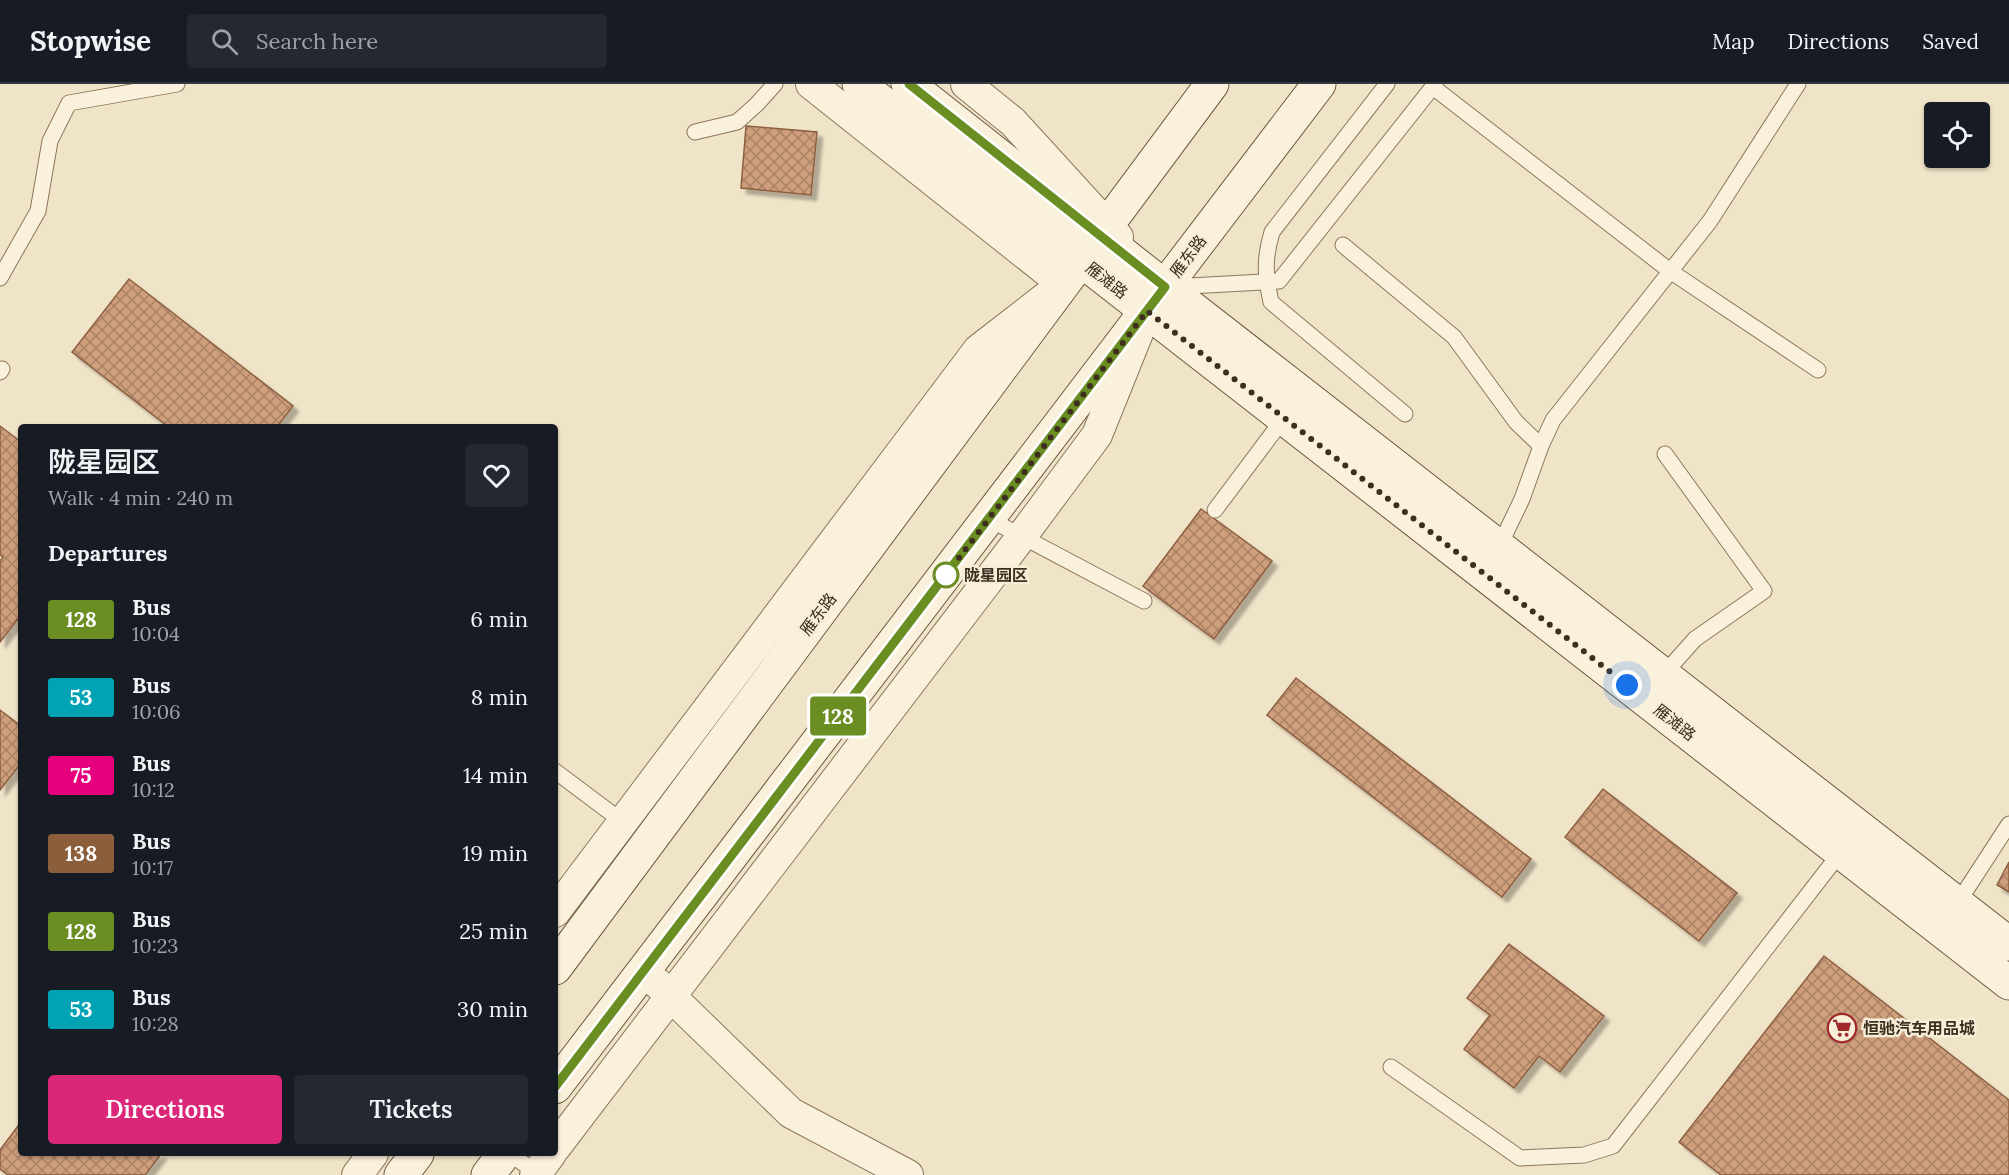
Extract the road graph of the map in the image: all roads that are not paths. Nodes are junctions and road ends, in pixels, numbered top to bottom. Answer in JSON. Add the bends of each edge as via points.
{"nodes":[{"id":1,"x":177,"y":84,"type":"edge"},
{"id":2,"x":775,"y":84,"type":"edge"},
{"id":3,"x":811,"y":84,"type":"edge"},
{"id":4,"x":859,"y":84,"type":"edge"},
{"id":5,"x":909,"y":84,"type":"edge"},
{"id":6,"x":966,"y":84,"type":"edge"},
{"id":7,"x":1212,"y":84,"type":"edge"},
{"id":8,"x":1319,"y":84,"type":"edge"},
{"id":9,"x":1387,"y":84,"type":"edge"},
{"id":10,"x":1798,"y":84,"type":"edge"},
{"id":11,"x":1434,"y":85,"type":"edge"},
{"id":12,"x":695,"y":132,"type":"dead end"},
{"id":13,"x":1343,"y":245,"type":"dead end"},
{"id":14,"x":1088,"y":251,"type":"junction"},
{"id":15,"x":1670,"y":271,"type":"junction"},
{"id":16,"x":0,"y":278,"type":"edge"},
{"id":17,"x":1266,"y":281,"type":"junction"},
{"id":18,"x":1156,"y":299,"type":"junction"},
{"id":19,"x":1818,"y":370,"type":"dead end"},
{"id":20,"x":1405,"y":414,"type":"dead end"},
{"id":21,"x":1284,"y":418,"type":"junction"},
{"id":22,"x":1541,"y":446,"type":"junction"},
{"id":23,"x":1665,"y":454,"type":"dead end"},
{"id":24,"x":1215,"y":510,"type":"dead end"},
{"id":25,"x":988,"y":519,"type":"junction"},
{"id":26,"x":1022,"y":536,"type":"junction"},
{"id":27,"x":1500,"y":547,"type":"junction"},
{"id":28,"x":1144,"y":602,"type":"dead end"},
{"id":29,"x":1663,"y":675,"type":"junction"},
{"id":30,"x":558,"y":773,"type":"edge"},
{"id":31,"x":623,"y":822,"type":"junction"},
{"id":32,"x":2009,"y":824,"type":"edge"},
{"id":33,"x":649,"y":842,"type":"junction"},
{"id":34,"x":1841,"y":852,"type":"junction"},
{"id":35,"x":1957,"y":904,"type":"junction"},
{"id":36,"x":558,"y":908,"type":"edge"},
{"id":37,"x":2009,"y":944,"type":"edge"},
{"id":38,"x":558,"y":964,"type":"edge"},
{"id":39,"x":644,"y":970,"type":"junction"},
{"id":40,"x":2009,"y":983,"type":"edge"},
{"id":41,"x":671,"y":996,"type":"junction"},
{"id":42,"x":1390,"y":1067,"type":"dead end"},
{"id":43,"x":558,"y":1083,"type":"edge"},
{"id":44,"x":558,"y":1144,"type":"edge"},
{"id":45,"x":371,"y":1156,"type":"edge"},
{"id":46,"x":415,"y":1156,"type":"edge"},
{"id":47,"x":502,"y":1156,"type":"edge"},
{"id":48,"x":515,"y":1156,"type":"edge"},
{"id":49,"x":541,"y":1167,"type":"edge"},
{"id":50,"x":357,"y":1175,"type":"edge"},
{"id":51,"x":401,"y":1175,"type":"edge"},
{"id":52,"x":488,"y":1175,"type":"edge"},
{"id":53,"x":908,"y":1175,"type":"edge"}],
"edges":[{"from":1,"to":16,"type":"lane","via":[[69,103],[50,141],[38,211]]},
{"from":2,"to":12,"type":"lane","via":[[737,122]]},
{"from":3,"to":14,"type":"street","name":"雁滩路"},
{"from":4,"to":14,"type":"main road","name":"雁滩路"},
{"from":5,"to":14,"type":"main road","name":"雁滩路"},
{"from":6,"to":14,"type":"street","name":"雁滩路","via":[[1012,122]]},
{"from":7,"to":14,"type":"main road","name":"雁东路"},
{"from":8,"to":18,"type":"main road","name":"雁东路"},
{"from":9,"to":17,"type":"lane","via":[[1272,232],[1266,252]]},
{"from":10,"to":15,"type":"lane","via":[[1710,221]]},
{"from":11,"to":15,"type":"lane"},
{"from":11,"to":17,"type":"lane","via":[[1279,281]]},
{"from":13,"to":22,"type":"lane","via":[[1454,337],[1516,422]]},
{"from":14,"to":18,"type":"main road","name":"雁滩路"},
{"from":14,"to":18,"type":"street","name":"雁滩路"},
{"from":14,"to":31,"type":"street","via":[[978,350]]},
{"from":14,"to":33,"type":"main road","name":"雁东路"},
{"from":15,"to":19,"type":"lane"},
{"from":15,"to":22,"type":"lane","via":[[1553,420]]},
{"from":17,"to":18,"type":"lane"},
{"from":17,"to":20,"type":"lane","via":[[1270,302]]},
{"from":18,"to":21,"type":"main road","name":"雁滩路"},
{"from":18,"to":25,"type":"main road","name":"雁东路"},
{"from":18,"to":26,"type":"street","via":[[1097,435]]},
{"from":18,"to":27,"type":"main road","name":"雁滩路"},
{"from":21,"to":24,"type":"lane"},
{"from":21,"to":34,"type":"main road","name":"雁滩路"},
{"from":22,"to":27,"type":"lane"},
{"from":23,"to":29,"type":"lane","via":[[1764,591],[1695,639]]},
{"from":25,"to":26,"type":"lane"},
{"from":25,"to":39,"type":"main road","name":"雁东路"},
{"from":26,"to":28,"type":"lane"},
{"from":26,"to":41,"type":"street"},
{"from":27,"to":29,"type":"main road","name":"雁滩路"},
{"from":29,"to":35,"type":"main road","name":"雁滩路"},
{"from":30,"to":31,"type":"lane"},
{"from":31,"to":33,"type":"lane"},
{"from":31,"to":36,"type":"street"},
{"from":32,"to":35,"type":"lane"},
{"from":33,"to":38,"type":"main road","name":"雁东路"},
{"from":34,"to":40,"type":"main road","name":"雁滩路"},
{"from":34,"to":42,"type":"lane","via":[[1613,1146],[1584,1155],[1520,1158]]},
{"from":35,"to":37,"type":"main road","name":"雁滩路"},
{"from":39,"to":41,"type":"street"},
{"from":39,"to":43,"type":"main road","name":"雁东路"},
{"from":41,"to":44,"type":"street"},
{"from":41,"to":53,"type":"street","via":[[791,1113]]},
{"from":45,"to":50,"type":"street"},
{"from":46,"to":51,"type":"main road"},
{"from":47,"to":52,"type":"main road"},
{"from":48,"to":49,"type":"lane"}]}
